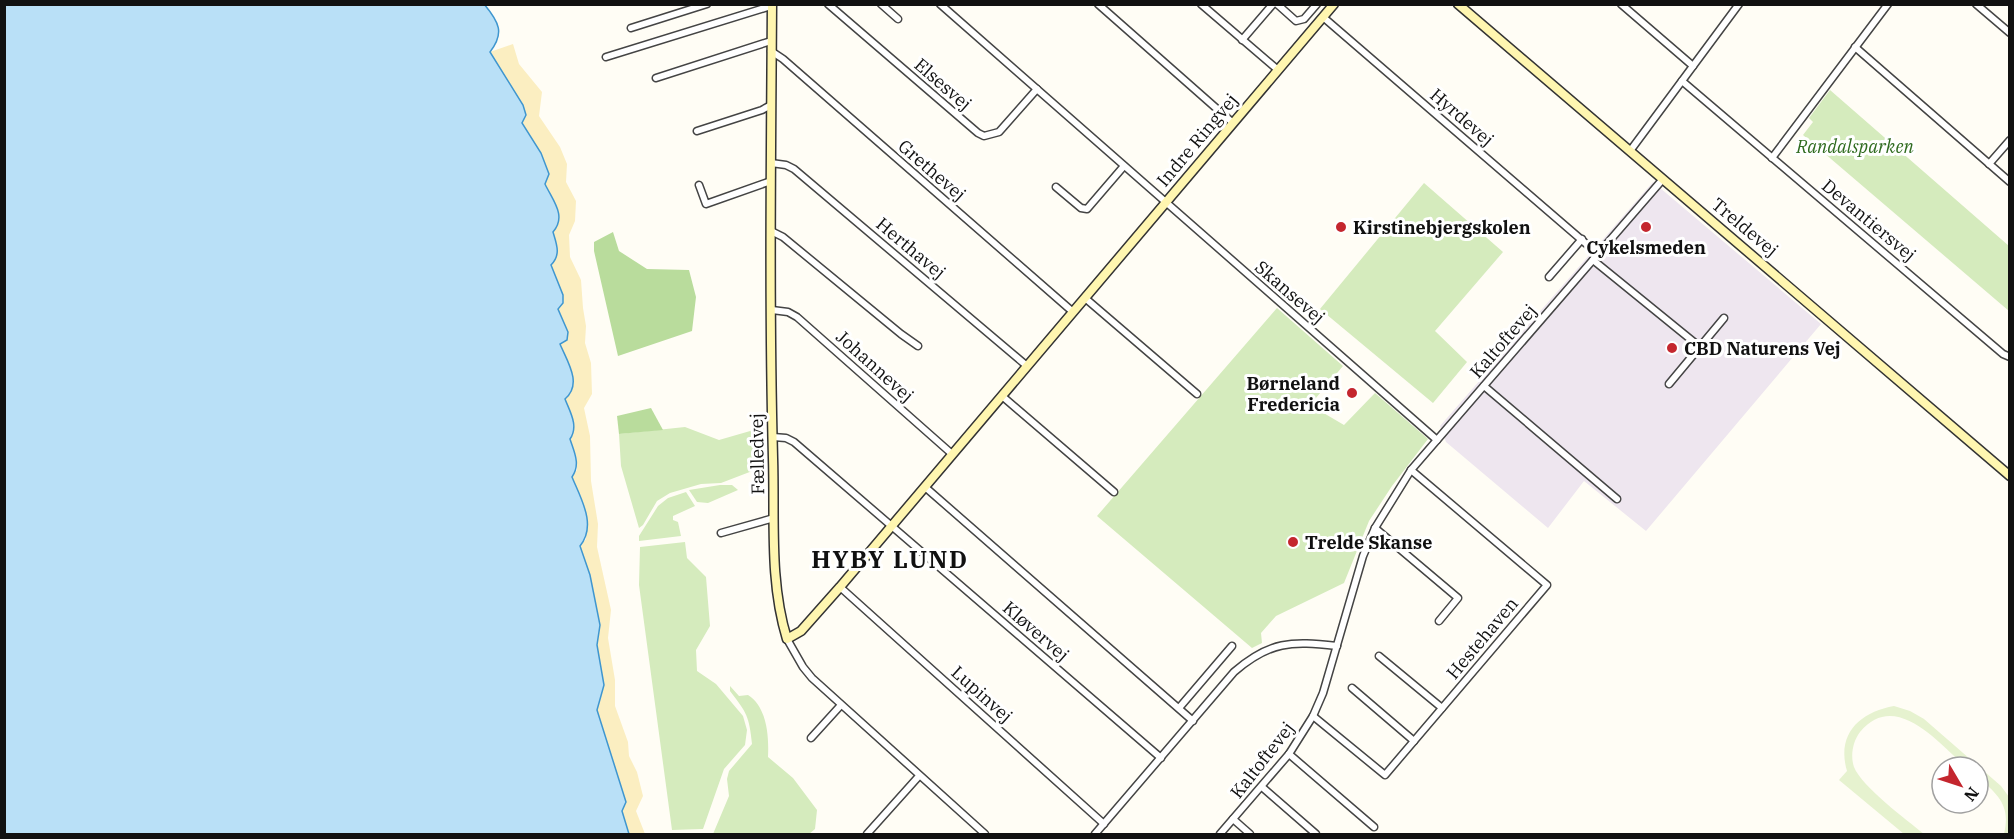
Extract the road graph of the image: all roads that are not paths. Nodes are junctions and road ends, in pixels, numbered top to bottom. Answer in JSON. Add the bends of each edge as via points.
{"nodes":[{"id":1,"x":707,"y":4,"type":"edge"},
{"id":2,"x":828,"y":4,"type":"edge"},
{"id":3,"x":881,"y":4,"type":"edge"},
{"id":4,"x":940,"y":4,"type":"edge"},
{"id":5,"x":1098,"y":4,"type":"edge"},
{"id":6,"x":1201,"y":4,"type":"edge"},
{"id":7,"x":1275,"y":4,"type":"edge"},
{"id":8,"x":1317,"y":4,"type":"edge"},
{"id":9,"x":1334,"y":4,"type":"edge"},
{"id":10,"x":1458,"y":4,"type":"edge"},
{"id":11,"x":1621,"y":4,"type":"edge"},
{"id":12,"x":1739,"y":4,"type":"edge"},
{"id":13,"x":1888,"y":4,"type":"edge"},
{"id":14,"x":1976,"y":4,"type":"edge"},
{"id":15,"x":771,"y":5,"type":"edge"},
{"id":16,"x":1323,"y":17,"type":"junction"},
{"id":17,"x":898,"y":19,"type":"dead end"},
{"id":18,"x":631,"y":28,"type":"dead end"},
{"id":19,"x":2010,"y":33,"type":"edge"},
{"id":20,"x":1242,"y":40,"type":"junction"},
{"id":21,"x":771,"y":41,"type":"junction"},
{"id":22,"x":1855,"y":48,"type":"junction"},
{"id":23,"x":771,"y":51,"type":"junction"},
{"id":24,"x":606,"y":57,"type":"dead end"},
{"id":25,"x":1693,"y":66,"type":"junction"},
{"id":26,"x":1278,"y":70,"type":"junction"},
{"id":27,"x":656,"y":78,"type":"dead end"},
{"id":28,"x":1682,"y":81,"type":"junction"},
{"id":29,"x":1037,"y":89,"type":"junction"},
{"id":30,"x":771,"y":105,"type":"junction"},
{"id":31,"x":1233,"y":123,"type":"junction"},
{"id":32,"x":697,"y":131,"type":"dead end"},
{"id":33,"x":2010,"y":140,"type":"edge"},
{"id":34,"x":1630,"y":151,"type":"junction"},
{"id":35,"x":1772,"y":158,"type":"junction"},
{"id":36,"x":771,"y":163,"type":"junction"},
{"id":37,"x":1989,"y":164,"type":"junction"},
{"id":38,"x":1124,"y":166,"type":"junction"},
{"id":39,"x":1663,"y":179,"type":"junction"},
{"id":40,"x":771,"y":181,"type":"junction"},
{"id":41,"x":2010,"y":182,"type":"edge"},
{"id":42,"x":699,"y":185,"type":"dead end"},
{"id":43,"x":1056,"y":187,"type":"dead end"},
{"id":44,"x":1166,"y":202,"type":"junction"},
{"id":45,"x":771,"y":231,"type":"junction"},
{"id":46,"x":1582,"y":239,"type":"junction"},
{"id":47,"x":1598,"y":254,"type":"junction"},
{"id":48,"x":1593,"y":260,"type":"junction"},
{"id":49,"x":1549,"y":277,"type":"dead end"},
{"id":50,"x":1085,"y":298,"type":"junction"},
{"id":51,"x":772,"y":310,"type":"junction"},
{"id":52,"x":1073,"y":312,"type":"junction"},
{"id":53,"x":1724,"y":318,"type":"dead end"},
{"id":54,"x":918,"y":346,"type":"dead end"},
{"id":55,"x":1700,"y":347,"type":"junction"},
{"id":56,"x":2010,"y":357,"type":"edge"},
{"id":57,"x":1027,"y":366,"type":"junction"},
{"id":58,"x":1669,"y":384,"type":"dead end"},
{"id":59,"x":1484,"y":386,"type":"junction"},
{"id":60,"x":1197,"y":394,"type":"dead end"},
{"id":61,"x":1002,"y":396,"type":"junction"},
{"id":62,"x":773,"y":437,"type":"junction"},
{"id":63,"x":1437,"y":440,"type":"junction"},
{"id":64,"x":952,"y":454,"type":"junction"},
{"id":65,"x":1412,"y":470,"type":"junction"},
{"id":66,"x":2009,"y":476,"type":"edge"},
{"id":67,"x":925,"y":488,"type":"junction"},
{"id":68,"x":1114,"y":492,"type":"dead end"},
{"id":69,"x":1617,"y":499,"type":"dead end"},
{"id":70,"x":774,"y":518,"type":"junction"},
{"id":71,"x":892,"y":526,"type":"junction"},
{"id":72,"x":1375,"y":528,"type":"junction"},
{"id":73,"x":720,"y":532,"type":"dead end"},
{"id":74,"x":840,"y":587,"type":"junction"},
{"id":75,"x":1439,"y":621,"type":"dead end"},
{"id":76,"x":787,"y":639,"type":"junction"},
{"id":77,"x":1337,"y":645,"type":"junction"},
{"id":78,"x":1232,"y":646,"type":"dead end"},
{"id":79,"x":1379,"y":656,"type":"dead end"},
{"id":80,"x":1352,"y":688,"type":"dead end"},
{"id":81,"x":841,"y":705,"type":"junction"},
{"id":82,"x":1179,"y":708,"type":"junction"},
{"id":83,"x":1442,"y":708,"type":"junction"},
{"id":84,"x":1313,"y":716,"type":"junction"},
{"id":85,"x":1193,"y":721,"type":"junction"},
{"id":86,"x":811,"y":738,"type":"dead end"},
{"id":87,"x":1414,"y":741,"type":"junction"},
{"id":88,"x":1289,"y":754,"type":"junction"},
{"id":89,"x":1161,"y":758,"type":"junction"},
{"id":90,"x":919,"y":776,"type":"junction"},
{"id":91,"x":1262,"y":787,"type":"junction"},
{"id":92,"x":1233,"y":819,"type":"junction"},
{"id":93,"x":1104,"y":824,"type":"junction"},
{"id":94,"x":1374,"y":826,"type":"dead end"},
{"id":95,"x":867,"y":834,"type":"edge"},
{"id":96,"x":985,"y":834,"type":"edge"},
{"id":97,"x":1095,"y":834,"type":"edge"},
{"id":98,"x":1220,"y":834,"type":"edge"},
{"id":99,"x":1250,"y":834,"type":"edge"},
{"id":100,"x":1316,"y":834,"type":"edge"}],
"edges":[{"from":1,"to":18,"type":"street"},
{"from":2,"to":29,"type":"street","name":"Elsesvej","via":[[984,136],[999,132]]},
{"from":3,"to":17,"type":"street"},
{"from":4,"to":29,"type":"street","name":"Skansevej"},
{"from":5,"to":31,"type":"street"},
{"from":6,"to":20,"type":"street"},
{"from":7,"to":8,"type":"street","via":[[1296,21],[1304,19]]},
{"from":7,"to":20,"type":"street"},
{"from":9,"to":16,"type":"street","name":"Indre Ringvej"},
{"from":10,"to":34,"type":"street","name":"Treldevej"},
{"from":11,"to":25,"type":"street"},
{"from":12,"to":25,"type":"street"},
{"from":13,"to":22,"type":"street"},
{"from":14,"to":19,"type":"street"},
{"from":15,"to":21,"type":"street","name":"Fælledvej"},
{"from":15,"to":24,"type":"street","name":"Fælledvej"},
{"from":16,"to":26,"type":"street","name":"Indre Ringvej"},
{"from":16,"to":46,"type":"street","name":"Hyrdevej"},
{"from":20,"to":26,"type":"street"},
{"from":21,"to":23,"type":"street","name":"Fælledvej"},
{"from":21,"to":27,"type":"street"},
{"from":22,"to":35,"type":"street"},
{"from":22,"to":37,"type":"street"},
{"from":23,"to":30,"type":"street","name":"Fælledvej"},
{"from":23,"to":52,"type":"street","name":"Grethevej"},
{"from":25,"to":28,"type":"street"},
{"from":26,"to":31,"type":"street","name":"Indre Ringvej"},
{"from":28,"to":34,"type":"street"},
{"from":28,"to":35,"type":"street","name":"Devantiersvej"},
{"from":29,"to":38,"type":"street","name":"Skansevej"},
{"from":30,"to":32,"type":"street"},
{"from":30,"to":36,"type":"street","name":"Fælledvej"},
{"from":31,"to":44,"type":"street","name":"Indre Ringvej"},
{"from":33,"to":37,"type":"street"},
{"from":34,"to":39,"type":"street","name":"Treldevej"},
{"from":35,"to":56,"type":"street","name":"Devantiersvej"},
{"from":36,"to":40,"type":"street","name":"Fælledvej"},
{"from":36,"to":57,"type":"street","name":"Herthavej","via":[[794,169]]},
{"from":37,"to":41,"type":"street"},
{"from":38,"to":43,"type":"street","via":[[1087,209]]},
{"from":38,"to":44,"type":"street","name":"Skansevej"},
{"from":39,"to":47,"type":"street","name":"Kaltoftevej"},
{"from":39,"to":66,"type":"street","name":"Treldevej"},
{"from":40,"to":42,"type":"street","via":[[706,204]]},
{"from":40,"to":45,"type":"street","name":"Fælledvej"},
{"from":44,"to":50,"type":"street","name":"Indre Ringvej"},
{"from":44,"to":63,"type":"street","name":"Skansevej"},
{"from":45,"to":51,"type":"street","name":"Fælledvej"},
{"from":45,"to":54,"type":"street"},
{"from":46,"to":47,"type":"street","name":"Hyrdevej"},
{"from":46,"to":49,"type":"street"},
{"from":47,"to":48,"type":"street","name":"Kaltoftevej"},
{"from":48,"to":55,"type":"street"},
{"from":48,"to":59,"type":"street","name":"Kaltoftevej"},
{"from":50,"to":52,"type":"street","name":"Indre Ringvej"},
{"from":50,"to":60,"type":"street"},
{"from":51,"to":62,"type":"street","name":"Fælledvej"},
{"from":51,"to":64,"type":"street","name":"Johannevej","via":[[797,317]]},
{"from":52,"to":57,"type":"street","name":"Indre Ringvej"},
{"from":53,"to":55,"type":"street"},
{"from":55,"to":58,"type":"street"},
{"from":57,"to":61,"type":"street","name":"Indre Ringvej"},
{"from":59,"to":63,"type":"street","name":"Kaltoftevej"},
{"from":59,"to":69,"type":"street"},
{"from":61,"to":64,"type":"street","name":"Indre Ringvej"},
{"from":61,"to":68,"type":"street"},
{"from":62,"to":70,"type":"street","name":"Fælledvej"},
{"from":62,"to":71,"type":"street","name":"Kløvervej","via":[[794,442]]},
{"from":63,"to":65,"type":"street","name":"Kaltoftevej"},
{"from":64,"to":67,"type":"street","name":"Indre Ringvej"},
{"from":65,"to":72,"type":"street","name":"Kaltoftevej"},
{"from":65,"to":83,"type":"street","name":"Hestehaven","via":[[1547,585]]},
{"from":67,"to":71,"type":"street","name":"Indre Ringvej"},
{"from":67,"to":82,"type":"street"},
{"from":70,"to":73,"type":"street"},
{"from":70,"to":76,"type":"street","name":"Fælledvej","via":[[777,597]]},
{"from":71,"to":74,"type":"street","name":"Indre Ringvej"},
{"from":71,"to":89,"type":"street","name":"Kløvervej"},
{"from":72,"to":75,"type":"street","via":[[1458,598]]},
{"from":72,"to":77,"type":"street","name":"Kaltoftevej"},
{"from":74,"to":76,"type":"street","name":"Indre Ringvej","via":[[801,631]]},
{"from":74,"to":93,"type":"street","name":"Lupinvej"},
{"from":76,"to":81,"type":"street","name":"Fælledvej","via":[[803,668]]},
{"from":77,"to":84,"type":"street","name":"Kaltoftevej"},
{"from":77,"to":85,"type":"street","via":[[1296,642],[1257,654],[1234,672]]},
{"from":78,"to":82,"type":"street"},
{"from":79,"to":83,"type":"street"},
{"from":80,"to":87,"type":"street"},
{"from":81,"to":86,"type":"street"},
{"from":81,"to":90,"type":"street","name":"Fælledvej"},
{"from":82,"to":85,"type":"street"},
{"from":83,"to":87,"type":"street","name":"Hestehaven"},
{"from":84,"to":87,"type":"street","name":"Hestehaven","via":[[1385,775]]},
{"from":84,"to":88,"type":"street","name":"Kaltoftevej"},
{"from":85,"to":89,"type":"street"},
{"from":88,"to":91,"type":"street","name":"Kaltoftevej"},
{"from":88,"to":94,"type":"street"},
{"from":89,"to":93,"type":"street"},
{"from":90,"to":95,"type":"street"},
{"from":90,"to":96,"type":"street","name":"Fælledvej"},
{"from":91,"to":92,"type":"street","name":"Kaltoftevej"},
{"from":91,"to":100,"type":"street"},
{"from":92,"to":98,"type":"street","name":"Kaltoftevej"},
{"from":92,"to":99,"type":"street"},
{"from":93,"to":97,"type":"street"}]}
